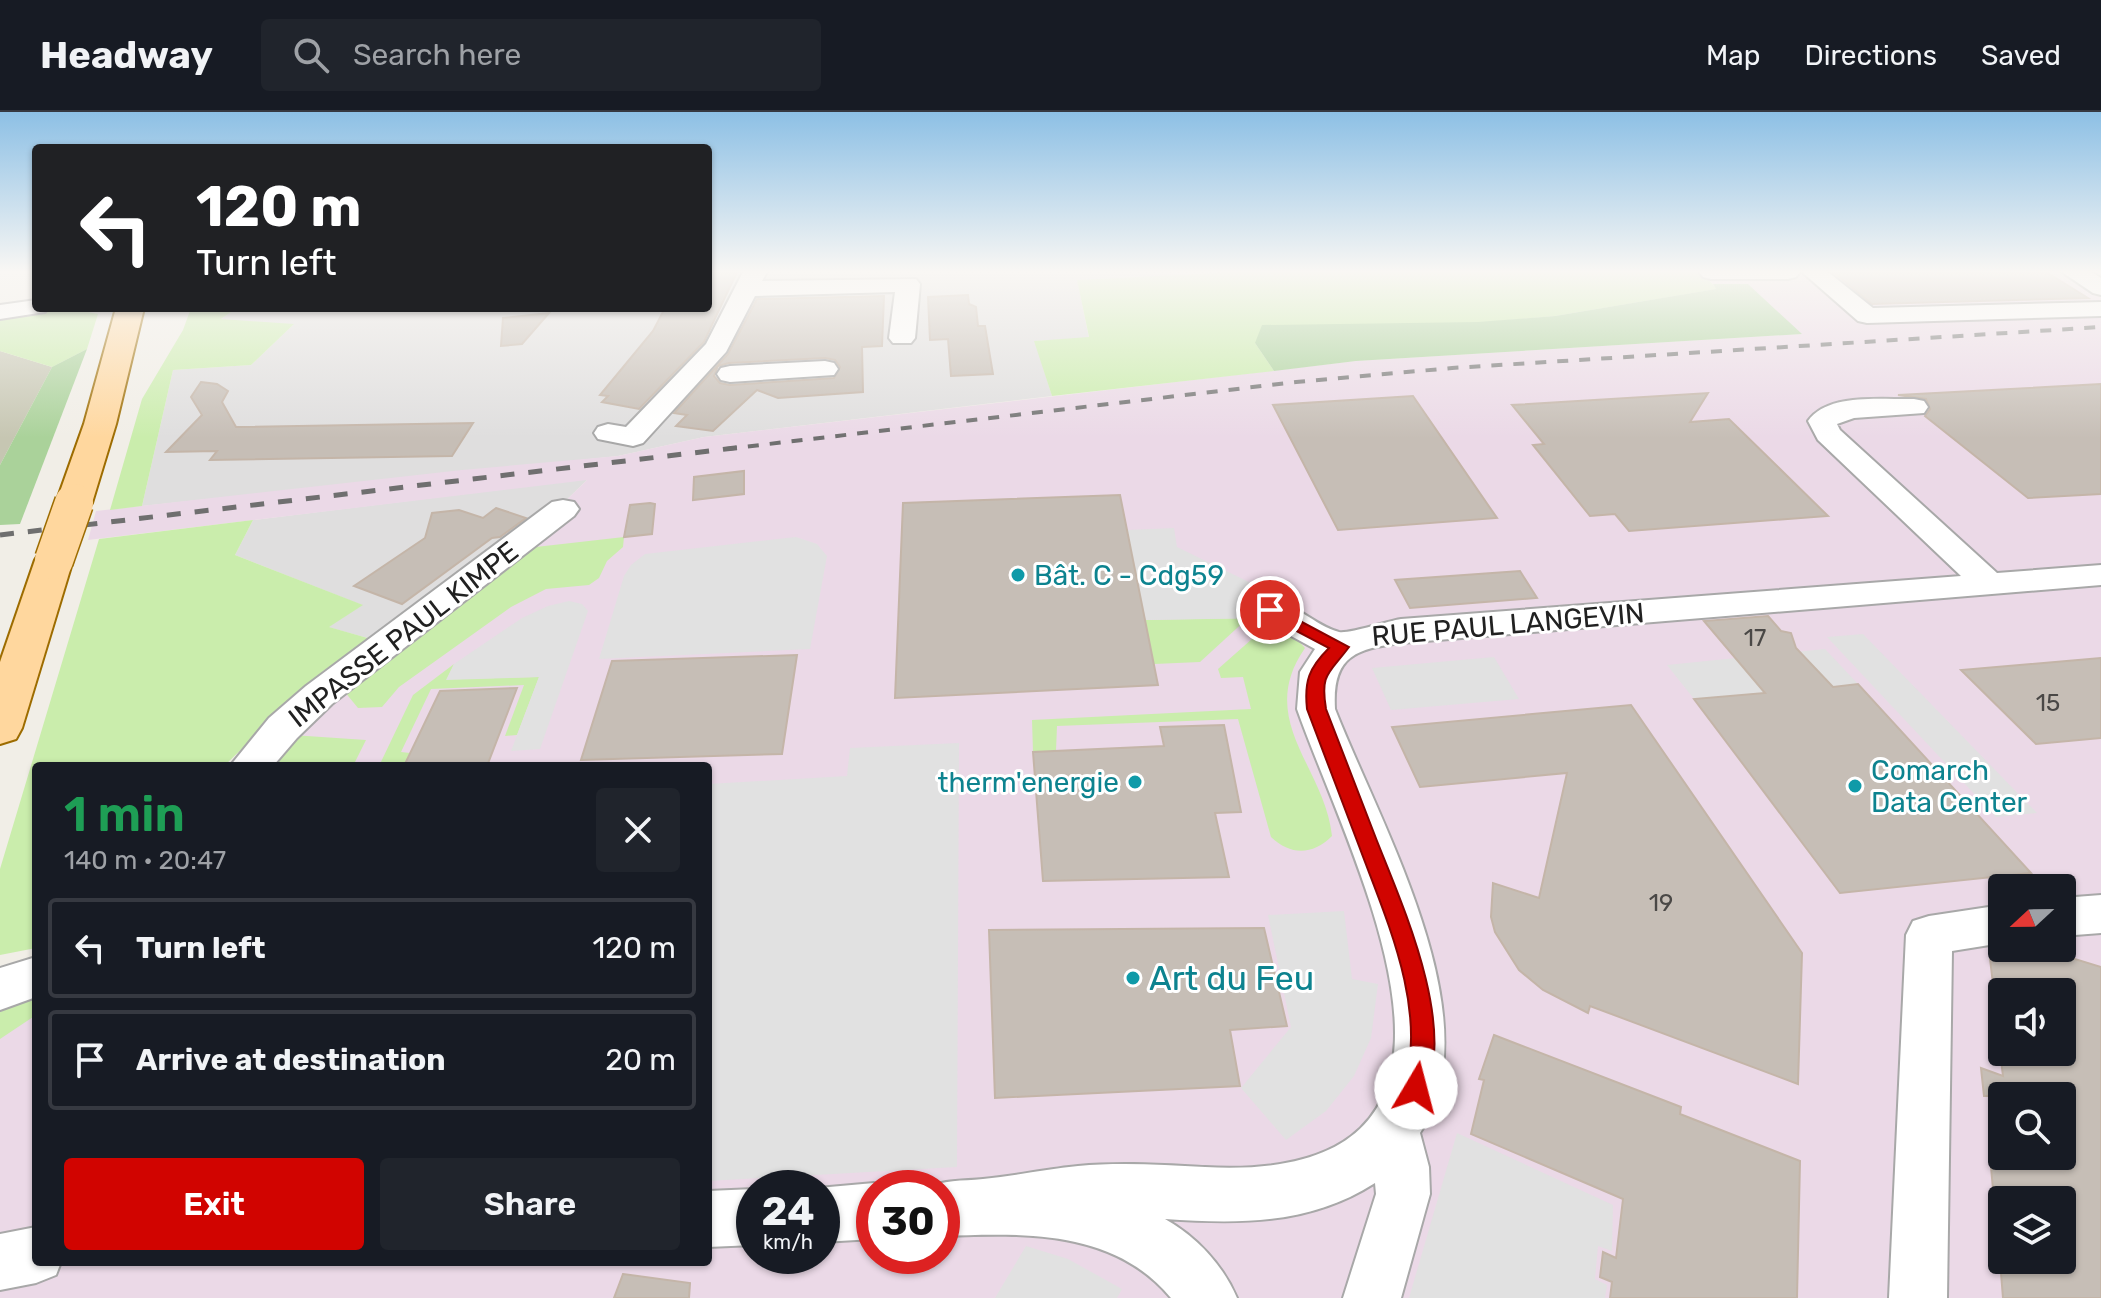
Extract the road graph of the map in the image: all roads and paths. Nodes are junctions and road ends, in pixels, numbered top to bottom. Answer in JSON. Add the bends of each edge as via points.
{"nodes":[{"id":1,"x":138,"y":327,"type":"edge"},
{"id":2,"x":727,"y":327,"type":"edge"},
{"id":3,"x":903,"y":327,"type":"edge"},
{"id":4,"x":902,"y":338,"type":"dead end"},
{"id":5,"x":825,"y":369,"type":"dead end"},
{"id":6,"x":711,"y":375,"type":"junction"},
{"id":7,"x":1914,"y":407,"type":"dead end"},
{"id":8,"x":608,"y":433,"type":"dead end"},
{"id":9,"x":563,"y":509,"type":"dead end"},
{"id":10,"x":2101,"y":575,"type":"edge"},
{"id":11,"x":1988,"y":583,"type":"junction"},
{"id":12,"x":1270,"y":610,"type":"dead end"},
{"id":13,"x":1340,"y":647,"type":"junction"},
{"id":14,"x":7,"y":696,"type":"edge"},
{"id":15,"x":0,"y":728,"type":"edge"},
{"id":16,"x":254,"y":762,"type":"edge"},
{"id":17,"x":2101,"y":914,"type":"edge"},
{"id":18,"x":2076,"y":916,"type":"edge"},
{"id":19,"x":1988,"y":926,"type":"edge"},
{"id":20,"x":32,"y":978,"type":"edge"},
{"id":21,"x":0,"y":989,"type":"edge"},
{"id":22,"x":1394,"y":1134,"type":"junction"},
{"id":23,"x":964,"y":1207,"type":"edge"},
{"id":24,"x":736,"y":1218,"type":"edge"},
{"id":25,"x":712,"y":1219,"type":"edge"},
{"id":26,"x":32,"y":1256,"type":"edge"},
{"id":27,"x":0,"y":1262,"type":"edge"},
{"id":28,"x":1208,"y":1298,"type":"edge"},
{"id":29,"x":1372,"y":1298,"type":"edge"},
{"id":30,"x":1918,"y":1298,"type":"edge"}],
"edges":[{"from":1,"to":14,"type":"main road","bridge":true},
{"from":2,"to":6,"type":"street"},
{"from":3,"to":4,"type":"street"},
{"from":5,"to":6,"type":"street"},
{"from":6,"to":8,"type":"street","via":[[633,437]]},
{"from":7,"to":11,"type":"street","via":[[1851,410],[1822,421],[1828,434]]},
{"from":9,"to":16,"type":"street","name":"IMPASSE PAUL KIMPE","via":[[319,695]]},
{"from":10,"to":11,"type":"street","name":"RUE PAUL LANGEVIN"},
{"from":11,"to":13,"type":"street","name":"RUE PAUL LANGEVIN","via":[[1401,631]]},
{"from":12,"to":13,"type":"street"},
{"from":13,"to":22,"type":"street","name":"RUE PAUL LANGEVIN","via":[[1318,670],[1313,686],[1316,709],[1405,939],[1418,1006],[1421,1072]]},
{"from":14,"to":15,"type":"main road"},
{"from":17,"to":18,"type":"street"},
{"from":19,"to":30,"type":"street","via":[[1929,935]]},
{"from":20,"to":21,"type":"street"},
{"from":22,"to":23,"type":"street","name":"RUE PAUL LANGEVIN","via":[[1342,1174],[1285,1192],[1121,1191]]},
{"from":22,"to":29,"type":"street","via":[[1403,1194]]},
{"from":23,"to":28,"type":"street","name":"RUE PAUL LANGEVIN","via":[[1060,1209],[1131,1230],[1165,1249]]},
{"from":24,"to":25,"type":"street"},
{"from":26,"to":27,"type":"street"}]}
